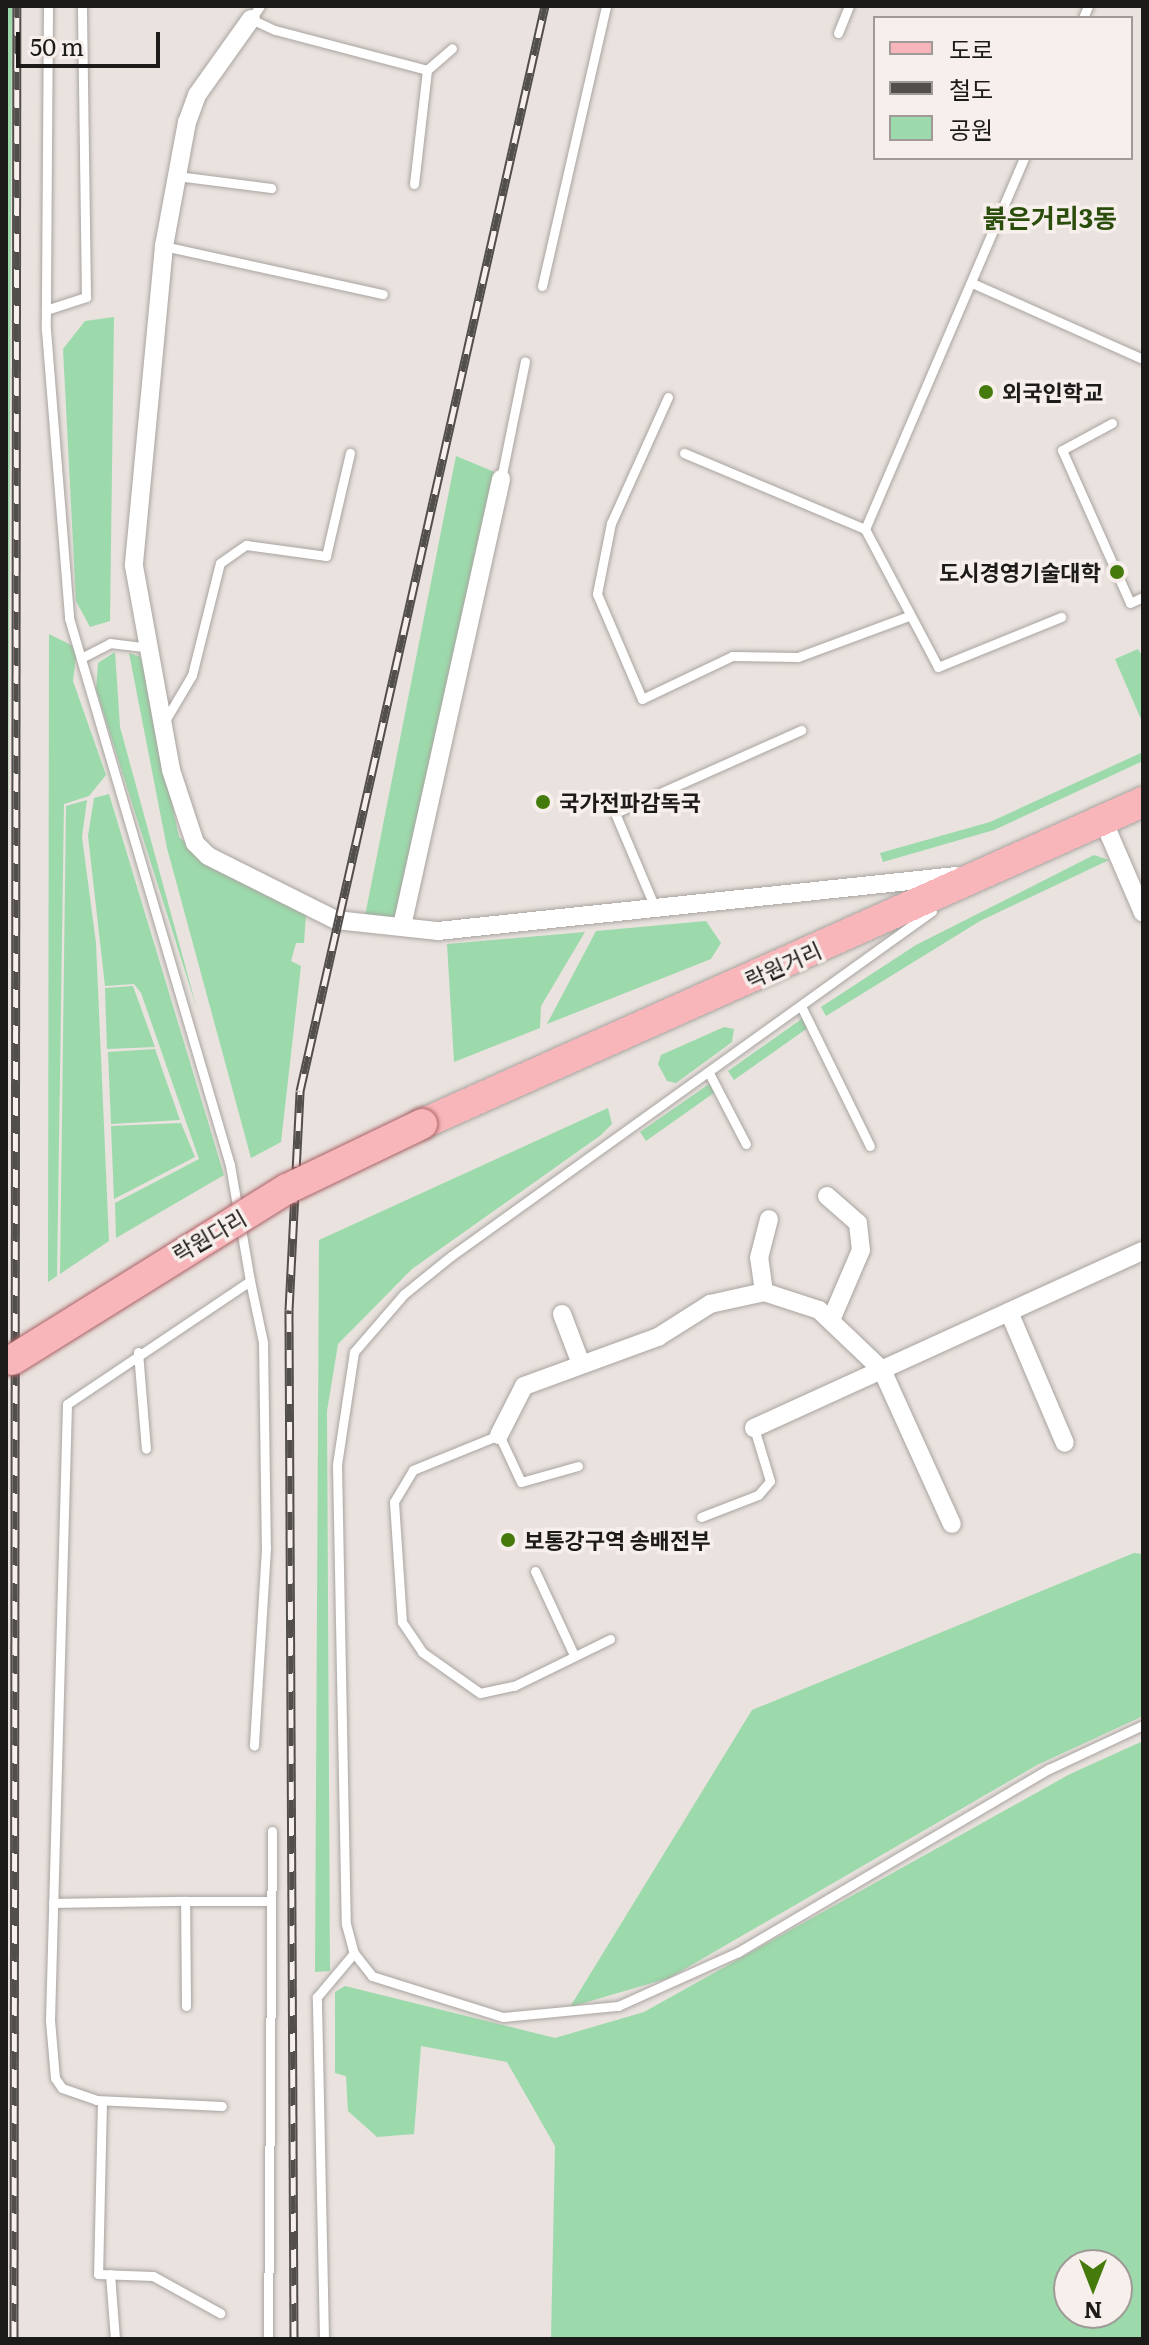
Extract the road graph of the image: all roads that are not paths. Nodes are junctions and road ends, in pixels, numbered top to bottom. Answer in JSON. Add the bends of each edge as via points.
{"nodes":[{"id":1,"x":48,"y":6,"type":"edge"},
{"id":2,"x":82,"y":6,"type":"edge"},
{"id":3,"x":606,"y":6,"type":"edge"},
{"id":4,"x":849,"y":6,"type":"edge"},
{"id":5,"x":256,"y":13,"type":"edge"},
{"id":6,"x":838,"y":33,"type":"dead end"},
{"id":7,"x":452,"y":48,"type":"dead end"},
{"id":8,"x":427,"y":70,"type":"junction"},
{"id":9,"x":1023,"y":160,"type":"edge"},
{"id":10,"x":177,"y":176,"type":"junction"},
{"id":11,"x":414,"y":184,"type":"dead end"},
{"id":12,"x":271,"y":188,"type":"dead end"},
{"id":13,"x":164,"y":246,"type":"junction"},
{"id":14,"x":972,"y":283,"type":"junction"},
{"id":15,"x":542,"y":286,"type":"dead end"},
{"id":16,"x":383,"y":294,"type":"dead end"},
{"id":17,"x":46,"y":310,"type":"junction"},
{"id":18,"x":1143,"y":359,"type":"edge"},
{"id":19,"x":525,"y":361,"type":"dead end"},
{"id":20,"x":668,"y":397,"type":"dead end"},
{"id":21,"x":1112,"y":423,"type":"dead end"},
{"id":22,"x":350,"y":453,"type":"dead end"},
{"id":23,"x":684,"y":453,"type":"dead end"},
{"id":24,"x":501,"y":479,"type":"joint"},
{"id":25,"x":865,"y":529,"type":"junction"},
{"id":26,"x":1143,"y":597,"type":"edge"},
{"id":27,"x":906,"y":617,"type":"junction"},
{"id":28,"x":1061,"y":617,"type":"dead end"},
{"id":29,"x":148,"y":648,"type":"junction"},
{"id":30,"x":85,"y":656,"type":"junction"},
{"id":31,"x":166,"y":719,"type":"junction"},
{"id":32,"x":801,"y":730,"type":"dead end"},
{"id":33,"x":1143,"y":802,"type":"edge"},
{"id":34,"x":1103,"y":820,"type":"junction"},
{"id":35,"x":983,"y":873,"type":"junction"},
{"id":36,"x":657,"y":913,"type":"junction"},
{"id":37,"x":1143,"y":913,"type":"edge"},
{"id":38,"x":402,"y":926,"type":"junction"},
{"id":39,"x":801,"y":1006,"type":"junction"},
{"id":40,"x":709,"y":1073,"type":"junction"},
{"id":41,"x":422,"y":1124,"type":"joint"},
{"id":42,"x":746,"y":1144,"type":"dead end"},
{"id":43,"x":870,"y":1146,"type":"dead end"},
{"id":44,"x":827,"y":1196,"type":"dead end"},
{"id":45,"x":769,"y":1219,"type":"dead end"},
{"id":46,"x":1141,"y":1257,"type":"edge"},
{"id":47,"x":250,"y":1281,"type":"junction"},
{"id":48,"x":764,"y":1292,"type":"junction"},
{"id":49,"x":1009,"y":1312,"type":"junction"},
{"id":50,"x":562,"y":1314,"type":"dead end"},
{"id":51,"x":831,"y":1320,"type":"junction"},
{"id":52,"x":138,"y":1352,"type":"junction"},
{"id":53,"x":6,"y":1364,"type":"edge"},
{"id":54,"x":581,"y":1364,"type":"junction"},
{"id":55,"x":882,"y":1370,"type":"junction"},
{"id":56,"x":754,"y":1428,"type":"joint"},
{"id":57,"x":499,"y":1435,"type":"junction"},
{"id":58,"x":1065,"y":1443,"type":"dead end"},
{"id":59,"x":146,"y":1449,"type":"dead end"},
{"id":60,"x":578,"y":1466,"type":"dead end"},
{"id":61,"x":701,"y":1517,"type":"dead end"},
{"id":62,"x":952,"y":1524,"type":"dead end"},
{"id":63,"x":535,"y":1571,"type":"dead end"},
{"id":64,"x":610,"y":1639,"type":"dead end"},
{"id":65,"x":574,"y":1655,"type":"junction"},
{"id":66,"x":1143,"y":1725,"type":"edge"},
{"id":67,"x":254,"y":1746,"type":"dead end"},
{"id":68,"x":272,"y":1831,"type":"dead end"},
{"id":69,"x":185,"y":1901,"type":"junction"},
{"id":70,"x":266,"y":1901,"type":"junction"},
{"id":71,"x":53,"y":1903,"type":"junction"},
{"id":72,"x":354,"y":1953,"type":"junction"},
{"id":73,"x":186,"y":2006,"type":"dead end"},
{"id":74,"x":102,"y":2101,"type":"junction"},
{"id":75,"x":222,"y":2106,"type":"dead end"},
{"id":76,"x":110,"y":2274,"type":"junction"},
{"id":77,"x":220,"y":2313,"type":"dead end"},
{"id":78,"x":115,"y":2339,"type":"edge"},
{"id":79,"x":268,"y":2339,"type":"edge"},
{"id":80,"x":324,"y":2339,"type":"edge"}],
"edges":[{"from":1,"to":17,"type":"lane"},
{"from":2,"to":17,"type":"lane","via":[[86,297]]},
{"from":3,"to":15,"type":"lane"},
{"from":4,"to":6,"type":"lane"},
{"from":5,"to":8,"type":"lane"},
{"from":5,"to":10,"type":"street","via":[[197,95]]},
{"from":7,"to":8,"type":"lane"},
{"from":8,"to":11,"type":"lane"},
{"from":9,"to":14,"type":"lane"},
{"from":10,"to":12,"type":"lane"},
{"from":10,"to":13,"type":"street"},
{"from":13,"to":16,"type":"lane"},
{"from":13,"to":29,"type":"street","via":[[134,566]]},
{"from":14,"to":18,"type":"lane"},
{"from":14,"to":25,"type":"lane"},
{"from":17,"to":30,"type":"lane","via":[[55,499],[69,618]]},
{"from":19,"to":24,"type":"lane"},
{"from":20,"to":27,"type":"lane","via":[[611,523],[597,594],[642,699],[732,656],[798,657]]},
{"from":21,"to":26,"type":"lane","via":[[1062,450],[1130,603]]},
{"from":22,"to":31,"type":"lane","via":[[326,556],[246,545],[220,563],[192,675]]},
{"from":23,"to":25,"type":"lane"},
{"from":24,"to":38,"type":"street"},
{"from":25,"to":27,"type":"lane"},
{"from":27,"to":28,"type":"lane","via":[[938,667]]},
{"from":29,"to":30,"type":"lane","via":[[110,643]]},
{"from":29,"to":31,"type":"street"},
{"from":30,"to":47,"type":"lane","via":[[89,703],[230,1165]]},
{"from":31,"to":38,"type":"street","via":[[184,822],[208,856],[336,920]]},
{"from":32,"to":36,"type":"lane","via":[[615,813]]},
{"from":33,"to":34,"type":"main road","name":"락원거리"},
{"from":34,"to":35,"type":"main road","name":"락원거리"},
{"from":34,"to":37,"type":"street"},
{"from":35,"to":36,"type":"street"},
{"from":35,"to":39,"type":"lane"},
{"from":35,"to":41,"type":"main road","name":"락원거리"},
{"from":36,"to":38,"type":"street","via":[[438,931]]},
{"from":39,"to":40,"type":"lane"},
{"from":39,"to":43,"type":"lane"},
{"from":40,"to":42,"type":"lane"},
{"from":40,"to":72,"type":"lane","via":[[451,1256],[404,1294],[354,1352],[337,1465],[346,1924]]},
{"from":41,"to":53,"type":"main road","name":"락원다리","bridge":true,"via":[[287,1189]]},
{"from":44,"to":51,"type":"street","via":[[858,1223],[861,1250]]},
{"from":45,"to":48,"type":"street","via":[[759,1258]]},
{"from":46,"to":49,"type":"street"},
{"from":47,"to":52,"type":"lane"},
{"from":47,"to":67,"type":"lane","via":[[263,1342],[266,1548]]},
{"from":48,"to":51,"type":"street"},
{"from":48,"to":54,"type":"street","via":[[710,1304],[658,1337]]},
{"from":49,"to":55,"type":"street"},
{"from":49,"to":58,"type":"street"},
{"from":50,"to":54,"type":"street"},
{"from":51,"to":55,"type":"street"},
{"from":52,"to":59,"type":"lane"},
{"from":52,"to":71,"type":"lane","via":[[67,1404]]},
{"from":54,"to":57,"type":"street","via":[[524,1386]]},
{"from":55,"to":56,"type":"street"},
{"from":55,"to":62,"type":"street"},
{"from":56,"to":61,"type":"lane","via":[[770,1481],[758,1495]]},
{"from":57,"to":60,"type":"lane","via":[[521,1482]]},
{"from":57,"to":65,"type":"lane","via":[[413,1470],[394,1502],[402,1622],[422,1652],[480,1693],[514,1686]]},
{"from":63,"to":65,"type":"lane"},
{"from":64,"to":65,"type":"lane"},
{"from":66,"to":72,"type":"lane","via":[[1022,1784],[738,1952],[618,2006],[503,2017],[372,1976]]},
{"from":68,"to":70,"type":"lane"},
{"from":69,"to":70,"type":"lane"},
{"from":69,"to":71,"type":"lane"},
{"from":69,"to":73,"type":"lane"},
{"from":70,"to":79,"type":"lane"},
{"from":71,"to":74,"type":"lane","via":[[55,2078]]},
{"from":72,"to":80,"type":"lane","via":[[317,1997]]},
{"from":74,"to":75,"type":"lane"},
{"from":74,"to":76,"type":"lane","via":[[98,2274]]},
{"from":76,"to":77,"type":"lane","via":[[153,2276]]},
{"from":76,"to":78,"type":"lane"}]}
